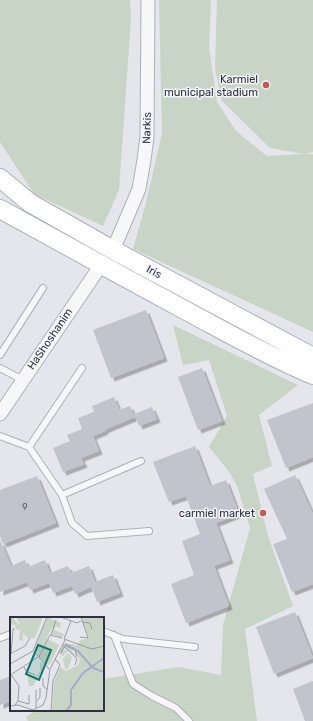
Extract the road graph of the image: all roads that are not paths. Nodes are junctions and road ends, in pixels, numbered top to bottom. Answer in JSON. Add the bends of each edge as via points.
{"nodes":[{"id":1,"x":148,"y":0,"type":"edge"},
{"id":2,"x":0,"y":178,"type":"edge"},
{"id":3,"x":0,"y":209,"type":"edge"},
{"id":4,"x":113,"y":250,"type":"junction"},
{"id":5,"x":101,"y":265,"type":"junction"},
{"id":6,"x":43,"y":288,"type":"dead end"},
{"id":7,"x":0,"y":355,"type":"edge"},
{"id":8,"x":313,"y":357,"type":"edge"},
{"id":9,"x":0,"y":368,"type":"edge"},
{"id":10,"x":82,"y":368,"type":"dead end"},
{"id":11,"x":313,"y":376,"type":"edge"},
{"id":12,"x":23,"y":380,"type":"junction"},
{"id":13,"x":0,"y":414,"type":"edge"},
{"id":14,"x":0,"y":436,"type":"edge"},
{"id":15,"x":29,"y":447,"type":"junction"},
{"id":16,"x":141,"y":461,"type":"dead end"},
{"id":17,"x":62,"y":494,"type":"junction"},
{"id":18,"x":149,"y":531,"type":"dead end"},
{"id":19,"x":104,"y":631,"type":"edge"},
{"id":20,"x":10,"y":634,"type":"edge"},
{"id":21,"x":114,"y":635,"type":"junction"},
{"id":22,"x":0,"y":638,"type":"edge"},
{"id":23,"x":195,"y":647,"type":"dead end"},
{"id":24,"x":189,"y":721,"type":"edge"}],
"edges":[{"from":1,"to":4,"type":"street","name":"Narkis","via":[[147,137],[144,160],[139,189]]},
{"from":2,"to":4,"type":"street","name":"Iris","via":[[30,203]]},
{"from":3,"to":5,"type":"street","name":"Iris"},
{"from":4,"to":8,"type":"street","name":"Iris"},
{"from":5,"to":11,"type":"street","name":"Iris"},
{"from":5,"to":12,"type":"street","name":"HaShoshanim"},
{"from":6,"to":7,"type":"lane"},
{"from":9,"to":12,"type":"lane"},
{"from":10,"to":15,"type":"lane"},
{"from":12,"to":13,"type":"street","name":"HaShoshanim"},
{"from":14,"to":15,"type":"lane"},
{"from":15,"to":17,"type":"lane"},
{"from":16,"to":17,"type":"lane"},
{"from":17,"to":18,"type":"lane","via":[[72,523],[87,536]]},
{"from":19,"to":21,"type":"lane"},
{"from":20,"to":22,"type":"lane"},
{"from":21,"to":23,"type":"lane","via":[[123,639]]},
{"from":21,"to":24,"type":"lane","via":[[133,684],[176,708]]}]}
